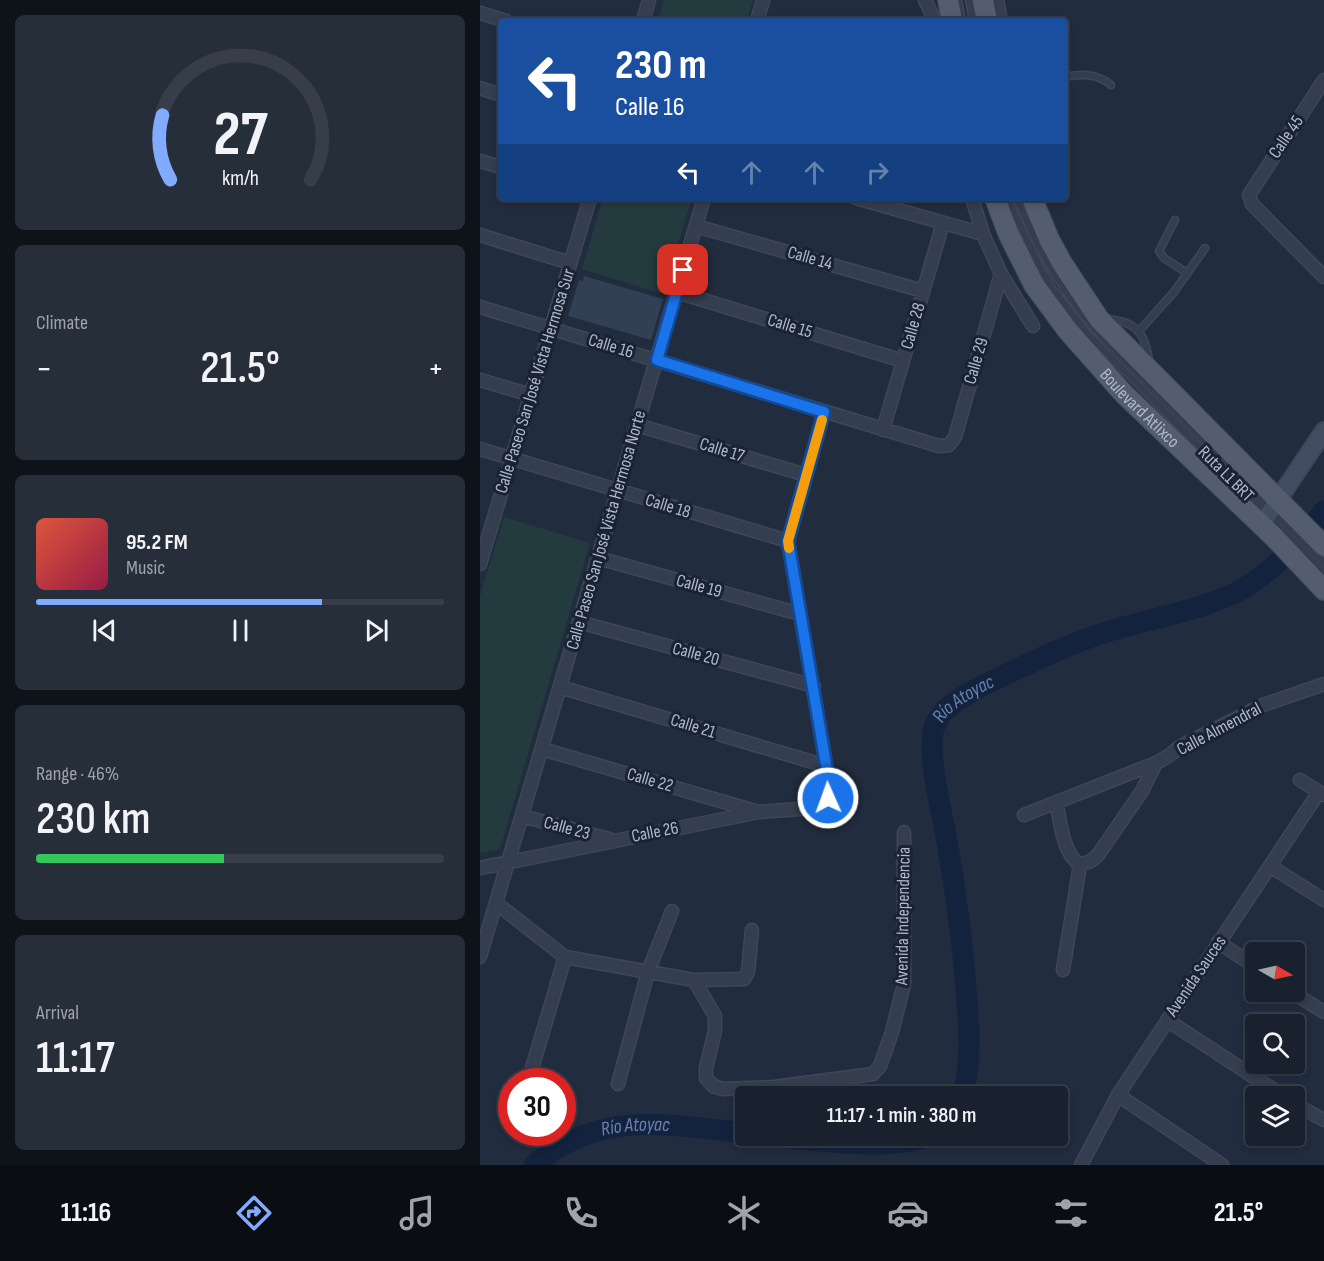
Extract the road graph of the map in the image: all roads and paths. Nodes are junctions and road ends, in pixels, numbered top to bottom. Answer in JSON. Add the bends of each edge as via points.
{"nodes":[{"id":1,"x":649,"y":0,"type":"edge"},
{"id":2,"x":763,"y":0,"type":"edge"},
{"id":3,"x":918,"y":0,"type":"edge"},
{"id":4,"x":925,"y":0,"type":"edge"},
{"id":5,"x":948,"y":0,"type":"edge"},
{"id":6,"x":958,"y":0,"type":"edge"},
{"id":7,"x":969,"y":0,"type":"edge"},
{"id":8,"x":983,"y":0,"type":"edge"},
{"id":9,"x":997,"y":0,"type":"edge"},
{"id":10,"x":480,"y":13,"type":"edge"},
{"id":11,"x":644,"y":18,"type":"edge"},
{"id":12,"x":758,"y":18,"type":"edge"},
{"id":13,"x":927,"y":18,"type":"edge"},
{"id":14,"x":934,"y":18,"type":"edge"},
{"id":15,"x":951,"y":18,"type":"edge"},
{"id":16,"x":961,"y":18,"type":"edge"},
{"id":17,"x":972,"y":18,"type":"edge"},
{"id":18,"x":986,"y":18,"type":"edge"},
{"id":19,"x":1000,"y":18,"type":"edge"},
{"id":20,"x":498,"y":19,"type":"edge"},
{"id":21,"x":1068,"y":76,"type":"edge"},
{"id":22,"x":1324,"y":80,"type":"edge"},
{"id":23,"x":1111,"y":85,"type":"dead end"},
{"id":24,"x":480,"y":88,"type":"edge"},
{"id":25,"x":498,"y":94,"type":"edge"},
{"id":26,"x":480,"y":161,"type":"edge"},
{"id":27,"x":498,"y":166,"type":"edge"},
{"id":28,"x":589,"y":201,"type":"edge"},
{"id":29,"x":703,"y":201,"type":"edge"},
{"id":30,"x":866,"y":201,"type":"edge"},
{"id":31,"x":973,"y":201,"type":"edge"},
{"id":32,"x":996,"y":201,"type":"edge"},
{"id":33,"x":1008,"y":201,"type":"edge"},
{"id":34,"x":1018,"y":201,"type":"edge"},
{"id":35,"x":1033,"y":201,"type":"edge"},
{"id":36,"x":1043,"y":201,"type":"edge"},
{"id":37,"x":1175,"y":220,"type":"dead end"},
{"id":38,"x":943,"y":223,"type":"junction"},
{"id":39,"x":696,"y":226,"type":"junction"},
{"id":40,"x":983,"y":234,"type":"junction"},
{"id":41,"x":480,"y":235,"type":"edge"},
{"id":42,"x":1049,"y":238,"type":"junction"},
{"id":43,"x":1205,"y":248,"type":"dead end"},
{"id":44,"x":570,"y":263,"type":"junction"},
{"id":45,"x":1187,"y":273,"type":"junction"},
{"id":46,"x":1001,"y":274,"type":"junction"},
{"id":47,"x":1324,"y":277,"type":"edge"},
{"id":48,"x":923,"y":291,"type":"junction"},
{"id":49,"x":676,"y":292,"type":"junction"},
{"id":50,"x":480,"y":308,"type":"edge"},
{"id":51,"x":1099,"y":319,"type":"junction"},
{"id":52,"x":1033,"y":326,"type":"dead end"},
{"id":53,"x":551,"y":328,"type":"junction"},
{"id":54,"x":1139,"y":331,"type":"junction"},
{"id":55,"x":657,"y":360,"type":"junction"},
{"id":56,"x":903,"y":361,"type":"junction"},
{"id":57,"x":1150,"y":371,"type":"junction"},
{"id":58,"x":480,"y":380,"type":"edge"},
{"id":59,"x":531,"y":395,"type":"junction"},
{"id":60,"x":824,"y":412,"type":"junction"},
{"id":61,"x":637,"y":425,"type":"junction"},
{"id":62,"x":883,"y":430,"type":"junction"},
{"id":63,"x":1324,"y":431,"type":"edge"},
{"id":64,"x":949,"y":445,"type":"joint"},
{"id":65,"x":480,"y":448,"type":"edge"},
{"id":66,"x":512,"y":458,"type":"junction"},
{"id":67,"x":806,"y":476,"type":"junction"},
{"id":68,"x":618,"y":490,"type":"junction"},
{"id":69,"x":480,"y":518,"type":"edge"},
{"id":70,"x":1276,"y":520,"type":"junction"},
{"id":71,"x":493,"y":522,"type":"junction"},
{"id":72,"x":788,"y":541,"type":"junction"},
{"id":73,"x":1324,"y":546,"type":"edge"},
{"id":74,"x":598,"y":558,"type":"junction"},
{"id":75,"x":1324,"y":563,"type":"edge"},
{"id":76,"x":480,"y":564,"type":"edge"},
{"id":77,"x":1321,"y":578,"type":"edge"},
{"id":78,"x":800,"y":614,"type":"junction"},
{"id":79,"x":579,"y":622,"type":"junction"},
{"id":80,"x":1324,"y":684,"type":"edge"},
{"id":81,"x":814,"y":686,"type":"junction"},
{"id":82,"x":560,"y":687,"type":"junction"},
{"id":83,"x":1324,"y":691,"type":"edge"},
{"id":84,"x":542,"y":748,"type":"junction"},
{"id":85,"x":1170,"y":755,"type":"junction"},
{"id":86,"x":1156,"y":763,"type":"junction"},
{"id":87,"x":826,"y":766,"type":"junction"},
{"id":88,"x":1300,"y":780,"type":"dead end"},
{"id":89,"x":1322,"y":794,"type":"edge"},
{"id":90,"x":1056,"y":802,"type":"junction"},
{"id":91,"x":759,"y":812,"type":"junction"},
{"id":92,"x":1024,"y":815,"type":"dead end"},
{"id":93,"x":522,"y":816,"type":"junction"},
{"id":94,"x":904,"y":832,"type":"dead end"},
{"id":95,"x":613,"y":840,"type":"junction"},
{"id":96,"x":508,"y":862,"type":"junction"},
{"id":97,"x":1080,"y":865,"type":"junction"},
{"id":98,"x":1270,"y":866,"type":"junction"},
{"id":99,"x":480,"y":868,"type":"edge"},
{"id":100,"x":1324,"y":900,"type":"edge"},
{"id":101,"x":496,"y":903,"type":"junction"},
{"id":102,"x":672,"y":911,"type":"dead end"},
{"id":103,"x":752,"y":930,"type":"dead end"},
{"id":104,"x":1218,"y":942,"type":"junction"},
{"id":105,"x":480,"y":957,"type":"edge"},
{"id":106,"x":565,"y":957,"type":"junction"},
{"id":107,"x":1245,"y":960,"type":"edge"},
{"id":108,"x":1063,"y":970,"type":"dead end"},
{"id":109,"x":648,"y":972,"type":"junction"},
{"id":110,"x":694,"y":980,"type":"junction"},
{"id":111,"x":1305,"y":1000,"type":"edge"},
{"id":112,"x":1324,"y":1012,"type":"edge"},
{"id":113,"x":1167,"y":1020,"type":"junction"},
{"id":114,"x":532,"y":1068,"type":"edge"},
{"id":115,"x":618,"y":1084,"type":"dead end"},
{"id":116,"x":1267,"y":1086,"type":"edge"},
{"id":117,"x":1118,"y":1095,"type":"junction"},
{"id":118,"x":1305,"y":1110,"type":"edge"},
{"id":119,"x":1324,"y":1120,"type":"edge"},
{"id":120,"x":1081,"y":1165,"type":"edge"},
{"id":121,"x":1222,"y":1165,"type":"edge"}],
"edges":[{"from":1,"to":11,"type":"street"},
{"from":2,"to":12,"type":"street"},
{"from":3,"to":13,"type":"street"},
{"from":4,"to":14,"type":"street"},
{"from":5,"to":15,"type":"main road"},
{"from":6,"to":16,"type":"lane"},
{"from":7,"to":17,"type":"lane"},
{"from":8,"to":18,"type":"main road"},
{"from":9,"to":19,"type":"street"},
{"from":10,"to":20,"type":"street"},
{"from":21,"to":23,"type":"lane","via":[[1103,78]]},
{"from":22,"to":47,"type":"street","name":"Calle 45","via":[[1249,195],[1252,204]]},
{"from":24,"to":25,"type":"street"},
{"from":26,"to":27,"type":"street"},
{"from":28,"to":44,"type":"street","name":"Calle Paseo San José Vista Hermosa Sur"},
{"from":29,"to":39,"type":"street","name":"Calle Paseo San José Vista Hermosa Norte"},
{"from":30,"to":38,"type":"street"},
{"from":31,"to":40,"type":"street"},
{"from":32,"to":70,"type":"main road","name":"Boulevard Atlixco","via":[[1034,285],[1068,331],[1124,394]]},
{"from":33,"to":70,"type":"lane","name":"Ruta L1 BRT","via":[[1038,265],[1081,326]]},
{"from":34,"to":70,"type":"lane","name":"Ruta L1 BRT","via":[[1048,264],[1082,314]]},
{"from":35,"to":42,"type":"main road","name":"Boulevard Atlixco"},
{"from":36,"to":42,"type":"street"},
{"from":37,"to":45,"type":"lane","via":[[1160,250],[1164,258]]},
{"from":38,"to":40,"type":"street"},
{"from":38,"to":48,"type":"street","name":"Calle 28"},
{"from":39,"to":48,"type":"street","name":"Calle 14"},
{"from":39,"to":49,"type":"street","name":"Calle Paseo San José Vista Hermosa Norte"},
{"from":40,"to":46,"type":"street"},
{"from":41,"to":44,"type":"street"},
{"from":42,"to":51,"type":"main road","name":"Boulevard Atlixco"},
{"from":43,"to":45,"type":"lane"},
{"from":44,"to":53,"type":"street","name":"Calle Paseo San José Vista Hermosa Sur"},
{"from":45,"to":54,"type":"lane"},
{"from":46,"to":52,"type":"street"},
{"from":46,"to":64,"type":"street","name":"Calle 29","via":[[955,437]]},
{"from":48,"to":56,"type":"street","name":"Calle 28"},
{"from":49,"to":55,"type":"street","name":"Calle Paseo San José Vista Hermosa Norte"},
{"from":49,"to":56,"type":"street","name":"Calle 15"},
{"from":50,"to":53,"type":"street","name":"Calle 16"},
{"from":51,"to":54,"type":"lane","via":[[1127,323]]},
{"from":51,"to":57,"type":"main road","name":"Boulevard Atlixco"},
{"from":53,"to":55,"type":"street","name":"Calle 16"},
{"from":53,"to":59,"type":"street","name":"Calle Paseo San José Vista Hermosa Sur"},
{"from":54,"to":57,"type":"lane","via":[[1145,341]]},
{"from":55,"to":60,"type":"street","name":"Calle 16"},
{"from":55,"to":61,"type":"street","name":"Calle Paseo San José Vista Hermosa Norte"},
{"from":56,"to":62,"type":"street","name":"Calle 28"},
{"from":57,"to":70,"type":"main road","name":"Boulevard Atlixco"},
{"from":58,"to":59,"type":"street"},
{"from":59,"to":66,"type":"street","name":"Calle Paseo San José Vista Hermosa Sur"},
{"from":60,"to":62,"type":"street","name":"Calle 16"},
{"from":60,"to":67,"type":"street"},
{"from":61,"to":67,"type":"street","name":"Calle 17"},
{"from":61,"to":68,"type":"street","name":"Calle Paseo San José Vista Hermosa Norte"},
{"from":62,"to":64,"type":"street","name":"Calle 16","via":[[939,446]]},
{"from":63,"to":70,"type":"main road"},
{"from":65,"to":66,"type":"street","name":"Calle 18"},
{"from":66,"to":68,"type":"street","name":"Calle 18"},
{"from":66,"to":71,"type":"street","name":"Calle Paseo San José Vista Hermosa Sur"},
{"from":67,"to":72,"type":"street"},
{"from":68,"to":72,"type":"street","name":"Calle 18"},
{"from":68,"to":74,"type":"street","name":"Calle Paseo San José Vista Hermosa Norte"},
{"from":69,"to":71,"type":"street"},
{"from":70,"to":73,"type":"main road","name":"Boulevard Atlixco"},
{"from":70,"to":75,"type":"lane","name":"Ruta L1 BRT"},
{"from":70,"to":77,"type":"main road","name":"Boulevard Atlixco"},
{"from":71,"to":76,"type":"street","name":"Calle Paseo San José Vista Hermosa Sur"},
{"from":72,"to":78,"type":"street"},
{"from":74,"to":78,"type":"street","name":"Calle 19"},
{"from":74,"to":79,"type":"street","name":"Calle Paseo San José Vista Hermosa Norte"},
{"from":78,"to":81,"type":"street"},
{"from":79,"to":81,"type":"street","name":"Calle 20"},
{"from":79,"to":82,"type":"street","name":"Calle Paseo San José Vista Hermosa Norte"},
{"from":80,"to":85,"type":"street","name":"Calle Almendral","via":[[1250,712]]},
{"from":81,"to":87,"type":"street"},
{"from":82,"to":84,"type":"street","name":"Calle Paseo San José Vista Hermosa Norte"},
{"from":82,"to":87,"type":"street","name":"Calle 21"},
{"from":83,"to":85,"type":"street","name":"Calle Almendral","via":[[1265,712],[1182,754]]},
{"from":84,"to":91,"type":"street","name":"Calle 22"},
{"from":84,"to":93,"type":"street","name":"Calle Paseo San José Vista Hermosa Norte"},
{"from":85,"to":86,"type":"street"},
{"from":86,"to":90,"type":"street"},
{"from":86,"to":97,"type":"street","name":"Calle Almendral","via":[[1137,799],[1098,855]]},
{"from":87,"to":91,"type":"street","name":"Calle 26","via":[[830,788],[822,805]]},
{"from":88,"to":89,"type":"street"},
{"from":89,"to":98,"type":"street","name":"Avenida Sauces"},
{"from":90,"to":92,"type":"street"},
{"from":90,"to":97,"type":"street","via":[[1067,848]]},
{"from":91,"to":95,"type":"street","name":"Calle 26"},
{"from":93,"to":95,"type":"street","name":"Calle 23"},
{"from":93,"to":96,"type":"street","name":"Calle Paseo San José Vista Hermosa Norte"},
{"from":94,"to":110,"type":"street","name":"Avenida Independencia","via":[[904,984],[892,1032],[880,1066],[873,1074],[774,1087],[713,1086],[706,1078],[706,1068],[715,1016]]},
{"from":95,"to":96,"type":"street","name":"Calle 26"},
{"from":96,"to":99,"type":"street","name":"Calle 26"},
{"from":96,"to":101,"type":"street","name":"Calle Paseo San José Vista Hermosa Norte"},
{"from":97,"to":108,"type":"street"},
{"from":98,"to":100,"type":"street"},
{"from":98,"to":104,"type":"street","name":"Avenida Sauces"},
{"from":101,"to":105,"type":"street","name":"Calle Paseo San José Vista Hermosa Norte"},
{"from":101,"to":106,"type":"street"},
{"from":102,"to":109,"type":"street"},
{"from":103,"to":110,"type":"street","via":[[744,979]]},
{"from":104,"to":107,"type":"street"},
{"from":104,"to":113,"type":"street","name":"Avenida Sauces"},
{"from":106,"to":109,"type":"street"},
{"from":106,"to":114,"type":"street"},
{"from":109,"to":110,"type":"street"},
{"from":109,"to":115,"type":"street"},
{"from":111,"to":112,"type":"street"},
{"from":113,"to":116,"type":"street"},
{"from":113,"to":117,"type":"street","name":"Avenida Sauces"},
{"from":117,"to":120,"type":"street","name":"Avenida Sauces"},
{"from":117,"to":121,"type":"street"},
{"from":118,"to":119,"type":"street"}]}
